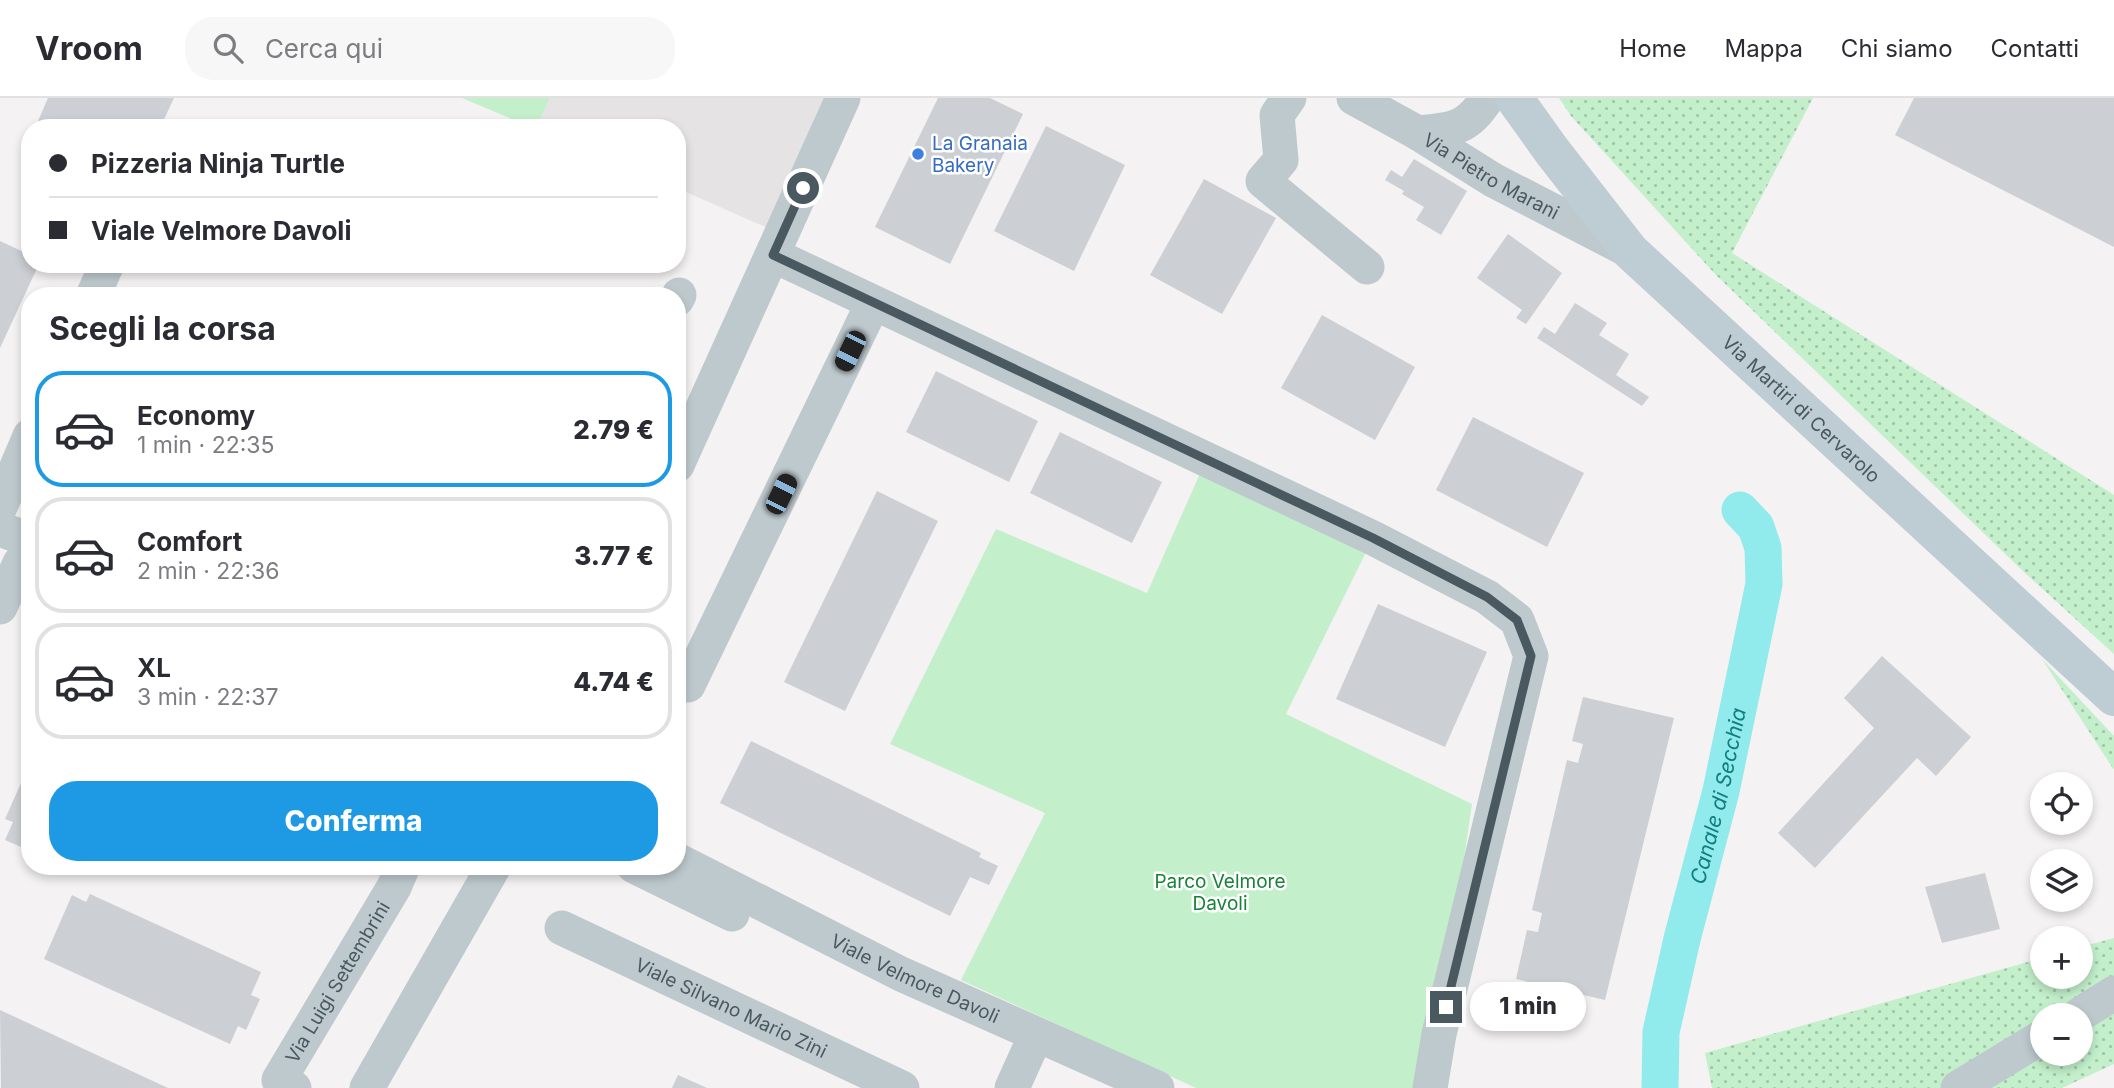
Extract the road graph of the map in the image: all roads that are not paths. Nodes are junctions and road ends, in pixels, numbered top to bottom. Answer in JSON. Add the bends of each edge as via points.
{"nodes":[{"id":1,"x":844,"y":98,"type":"edge"},
{"id":2,"x":1289,"y":98,"type":"edge"},
{"id":3,"x":1354,"y":98,"type":"edge"},
{"id":4,"x":1487,"y":98,"type":"edge"},
{"id":5,"x":1514,"y":98,"type":"edge"},
{"id":6,"x":1418,"y":133,"type":"junction"},
{"id":7,"x":1630,"y":251,"type":"junction"},
{"id":8,"x":773,"y":255,"type":"junction"},
{"id":9,"x":1367,"y":267,"type":"dead end"},
{"id":10,"x":873,"y":303,"type":"junction"},
{"id":11,"x":18,"y":443,"type":"edge"},
{"id":12,"x":686,"y":445,"type":"edge"},
{"id":13,"x":0,"y":507,"type":"edge"},
{"id":14,"x":0,"y":529,"type":"edge"},
{"id":15,"x":20,"y":556,"type":"edge"},
{"id":16,"x":0,"y":607,"type":"edge"},
{"id":17,"x":688,"y":685,"type":"dead end"},
{"id":18,"x":2114,"y":697,"type":"edge"},
{"id":19,"x":686,"y":865,"type":"edge"},
{"id":20,"x":399,"y":875,"type":"edge"},
{"id":21,"x":489,"y":875,"type":"edge"},
{"id":22,"x":654,"y":875,"type":"edge"},
{"id":23,"x":562,"y":928,"type":"dead end"},
{"id":24,"x":2114,"y":993,"type":"edge"},
{"id":25,"x":2093,"y":1006,"type":"edge"},
{"id":26,"x":2030,"y":1044,"type":"edge"},
{"id":27,"x":1032,"y":1045,"type":"junction"},
{"id":28,"x":294,"y":1088,"type":"edge"},
{"id":29,"x":367,"y":1088,"type":"edge"},
{"id":30,"x":902,"y":1088,"type":"edge"},
{"id":31,"x":1012,"y":1088,"type":"edge"},
{"id":32,"x":1101,"y":1088,"type":"edge"},
{"id":33,"x":1157,"y":1088,"type":"edge"},
{"id":34,"x":1430,"y":1088,"type":"edge"},
{"id":35,"x":1958,"y":1088,"type":"edge"}],
"edges":[{"from":1,"to":8,"type":"street"},
{"from":2,"to":9,"type":"street","via":[[1277,115],[1282,160],[1264,181]]},
{"from":3,"to":6,"type":"street","name":"Via Pietro Marani"},
{"from":4,"to":6,"type":"street","via":[[1465,124]]},
{"from":5,"to":7,"type":"main road","name":"Via Martiri di Cervarolo"},
{"from":6,"to":7,"type":"street","name":"Via Pietro Marani","via":[[1493,180]]},
{"from":7,"to":18,"type":"main road","name":"Via Martiri di Cervarolo"},
{"from":8,"to":10,"type":"street"},
{"from":8,"to":12,"type":"street"},
{"from":10,"to":17,"type":"street"},
{"from":10,"to":34,"type":"street","via":[[1373,538],[1487,597],[1517,620],[1531,656],[1439,1034]]},
{"from":11,"to":13,"type":"street"},
{"from":14,"to":15,"type":"street"},
{"from":15,"to":16,"type":"street"},
{"from":19,"to":27,"type":"street","name":"Viale Velmore Davoli"},
{"from":20,"to":28,"type":"street","name":"Via Luigi Settembrini","via":[[279,1080]]},
{"from":21,"to":29,"type":"street"},
{"from":22,"to":27,"type":"street","name":"Viale Velmore Davoli"},
{"from":23,"to":30,"type":"street","name":"Viale Silvano Mario Zini"},
{"from":24,"to":25,"type":"street"},
{"from":26,"to":35,"type":"street"},
{"from":27,"to":31,"type":"street"},
{"from":27,"to":32,"type":"street","name":"Viale Velmore Davoli"},
{"from":27,"to":33,"type":"street","name":"Viale Velmore Davoli","via":[[1096,1059]]}]}
